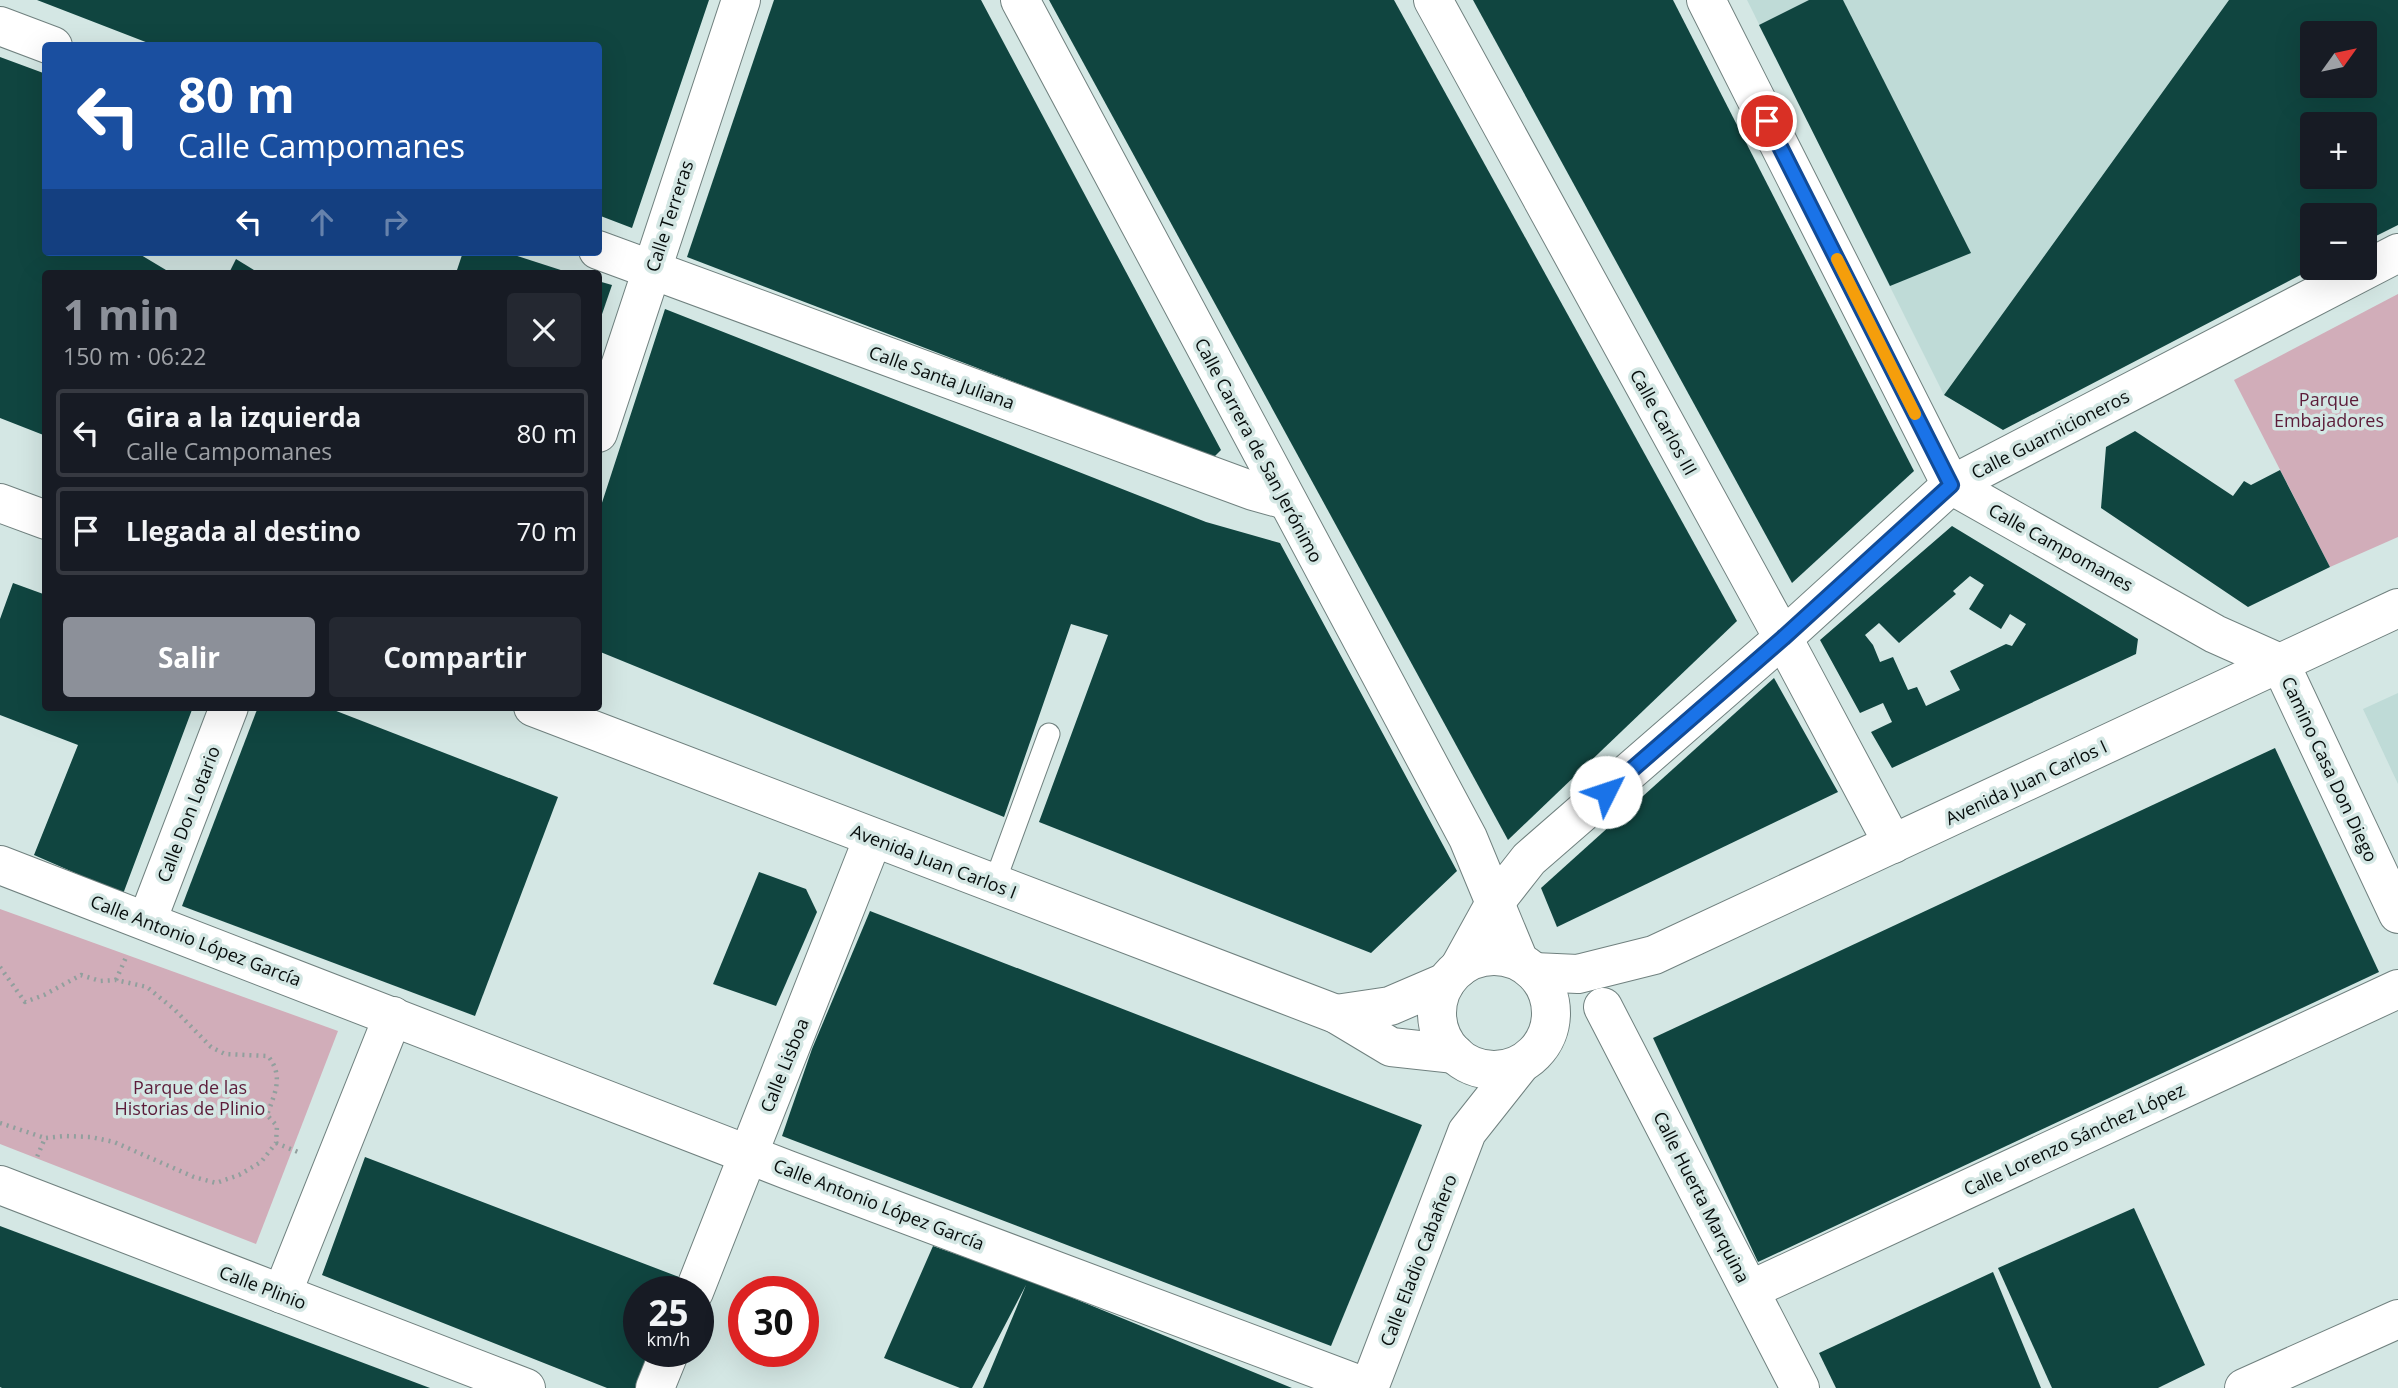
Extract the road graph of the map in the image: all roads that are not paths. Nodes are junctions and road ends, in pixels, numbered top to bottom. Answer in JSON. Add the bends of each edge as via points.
{"nodes":[{"id":1,"x":741,"y":0,"type":"edge"},
{"id":2,"x":1020,"y":0,"type":"edge"},
{"id":3,"x":1433,"y":0,"type":"edge"},
{"id":4,"x":1706,"y":0,"type":"edge"},
{"id":5,"x":0,"y":26,"type":"edge"},
{"id":6,"x":42,"y":42,"type":"edge"},
{"id":7,"x":602,"y":252,"type":"edge"},
{"id":8,"x":2398,"y":253,"type":"edge"},
{"id":9,"x":651,"y":270,"type":"junction"},
{"id":10,"x":602,"y":421,"type":"edge"},
{"id":11,"x":1951,"y":485,"type":"junction"},
{"id":12,"x":1286,"y":500,"type":"junction"},
{"id":13,"x":0,"y":503,"type":"edge"},
{"id":14,"x":42,"y":519,"type":"edge"},
{"id":15,"x":2398,"y":608,"type":"edge"},
{"id":16,"x":1783,"y":638,"type":"junction"},
{"id":17,"x":2280,"y":663,"type":"junction"},
{"id":18,"x":227,"y":711,"type":"edge"},
{"id":19,"x":543,"y":711,"type":"edge"},
{"id":20,"x":1049,"y":734,"type":"dead end"},
{"id":21,"x":873,"y":838,"type":"junction"},
{"id":22,"x":1893,"y":844,"type":"junction"},
{"id":23,"x":0,"y":865,"type":"edge"},
{"id":24,"x":994,"y":884,"type":"junction"},
{"id":25,"x":1496,"y":901,"type":"junction"},
{"id":26,"x":2398,"y":914,"type":"edge"},
{"id":27,"x":147,"y":921,"type":"junction"},
{"id":28,"x":1654,"y":955,"type":"junction"},
{"id":29,"x":1526,"y":967,"type":"junction"},
{"id":30,"x":1452,"y":975,"type":"junction"},
{"id":31,"x":2398,"y":989,"type":"edge"},
{"id":32,"x":1603,"y":1007,"type":"junction"},
{"id":33,"x":1336,"y":1014,"type":"junction"},
{"id":34,"x":393,"y":1016,"type":"junction"},
{"id":35,"x":1532,"y":1052,"type":"junction"},
{"id":36,"x":1463,"y":1059,"type":"junction"},
{"id":37,"x":1467,"y":1132,"type":"junction"},
{"id":38,"x":748,"y":1154,"type":"junction"},
{"id":39,"x":0,"y":1185,"type":"edge"},
{"id":40,"x":700,"y":1276,"type":"edge"},
{"id":41,"x":1750,"y":1290,"type":"junction"},
{"id":42,"x":282,"y":1294,"type":"junction"},
{"id":43,"x":2398,"y":1319,"type":"edge"},
{"id":44,"x":664,"y":1367,"type":"edge"},
{"id":45,"x":526,"y":1388,"type":"edge"},
{"id":46,"x":655,"y":1388,"type":"edge"},
{"id":47,"x":1368,"y":1388,"type":"edge"},
{"id":48,"x":1800,"y":1388,"type":"edge"},
{"id":49,"x":2244,"y":1388,"type":"edge"}],
"edges":[{"from":1,"to":9,"type":"street","name":"Calle Terreras"},
{"from":2,"to":12,"type":"street","name":"Calle Carrera de San Jerónimo"},
{"from":3,"to":16,"type":"street","name":"Calle Carlos III"},
{"from":4,"to":11,"type":"street"},
{"from":5,"to":6,"type":"street"},
{"from":7,"to":9,"type":"street","name":"Calle Santa Juliana"},
{"from":8,"to":11,"type":"street","name":"Calle Guarnicioneros"},
{"from":9,"to":10,"type":"street","name":"Calle Terreras"},
{"from":9,"to":12,"type":"street","name":"Calle Santa Juliana"},
{"from":11,"to":16,"type":"street","name":"Calle Guarnicioneros"},
{"from":11,"to":17,"type":"street","name":"Calle Campomanes","via":[[2215,634]]},
{"from":12,"to":25,"type":"street","name":"Calle Carrera de San Jerónimo","via":[[1468,838]]},
{"from":13,"to":14,"type":"street"},
{"from":15,"to":17,"type":"street","name":"Avenida Juan Carlos I"},
{"from":16,"to":22,"type":"street","name":"Calle Carlos III"},
{"from":16,"to":25,"type":"street","name":"Calle Guarnicioneros","via":[[1528,859]]},
{"from":17,"to":22,"type":"street","name":"Avenida Juan Carlos I"},
{"from":17,"to":26,"type":"street","name":"Camino Casa Don Diego"},
{"from":18,"to":27,"type":"street","name":"Calle Don Lotario"},
{"from":19,"to":21,"type":"street","name":"Avenida Juan Carlos I"},
{"from":20,"to":24,"type":"lane"},
{"from":21,"to":24,"type":"street","name":"Avenida Juan Carlos I"},
{"from":21,"to":38,"type":"street","name":"Calle Lisboa"},
{"from":22,"to":28,"type":"street","name":"Avenida Juan Carlos I"},
{"from":23,"to":27,"type":"street","name":"Calle Antonio López García"},
{"from":24,"to":33,"type":"street","name":"Avenida Juan Carlos I"},
{"from":25,"to":29,"type":"street","name":"Calle Carrera de San Jerónimo"},
{"from":25,"to":30,"type":"street"},
{"from":27,"to":34,"type":"street","name":"Calle Antonio López García"},
{"from":28,"to":29,"type":"street","name":"Avenida Juan Carlos I","via":[[1578,974]]},
{"from":28,"to":32,"type":"street","name":"Avenida Juan Carlos I"},
{"from":29,"to":30,"type":"street","via":[[1504,956],[1488,956],[1472,960]]},
{"from":29,"to":35,"type":"street","via":[[1545,987],[1551,1004],[1551,1022]]},
{"from":30,"to":33,"type":"street","name":"Avenida Juan Carlos I","via":[[1390,1006]]},
{"from":30,"to":36,"type":"street","via":[[1439,1000],[1438,1020],[1444,1038]]},
{"from":31,"to":41,"type":"street","name":"Calle Lorenzo Sánchez López"},
{"from":32,"to":35,"type":"street","name":"Avenida Juan Carlos I"},
{"from":32,"to":41,"type":"street","name":"Calle Huerta Marquina"},
{"from":33,"to":36,"type":"street","name":"Avenida Juan Carlos I","via":[[1391,1046]]},
{"from":34,"to":38,"type":"street","name":"Calle Antonio López García"},
{"from":34,"to":42,"type":"street"},
{"from":35,"to":36,"type":"street","via":[[1504,1069],[1487,1070]]},
{"from":35,"to":37,"type":"street","name":"Calle Eladio Cabañero"},
{"from":36,"to":37,"type":"street","name":"Calle Eladio Cabañero"},
{"from":37,"to":47,"type":"street","name":"Calle Eladio Cabañero"},
{"from":38,"to":40,"type":"street","name":"Calle Lisboa"},
{"from":38,"to":47,"type":"street","name":"Calle Antonio López García"},
{"from":39,"to":42,"type":"street","name":"Calle Plinio"},
{"from":41,"to":48,"type":"street","name":"Calle Huerta Marquina"},
{"from":42,"to":45,"type":"street","name":"Calle Plinio"},
{"from":43,"to":49,"type":"street"},
{"from":44,"to":46,"type":"street"}]}
